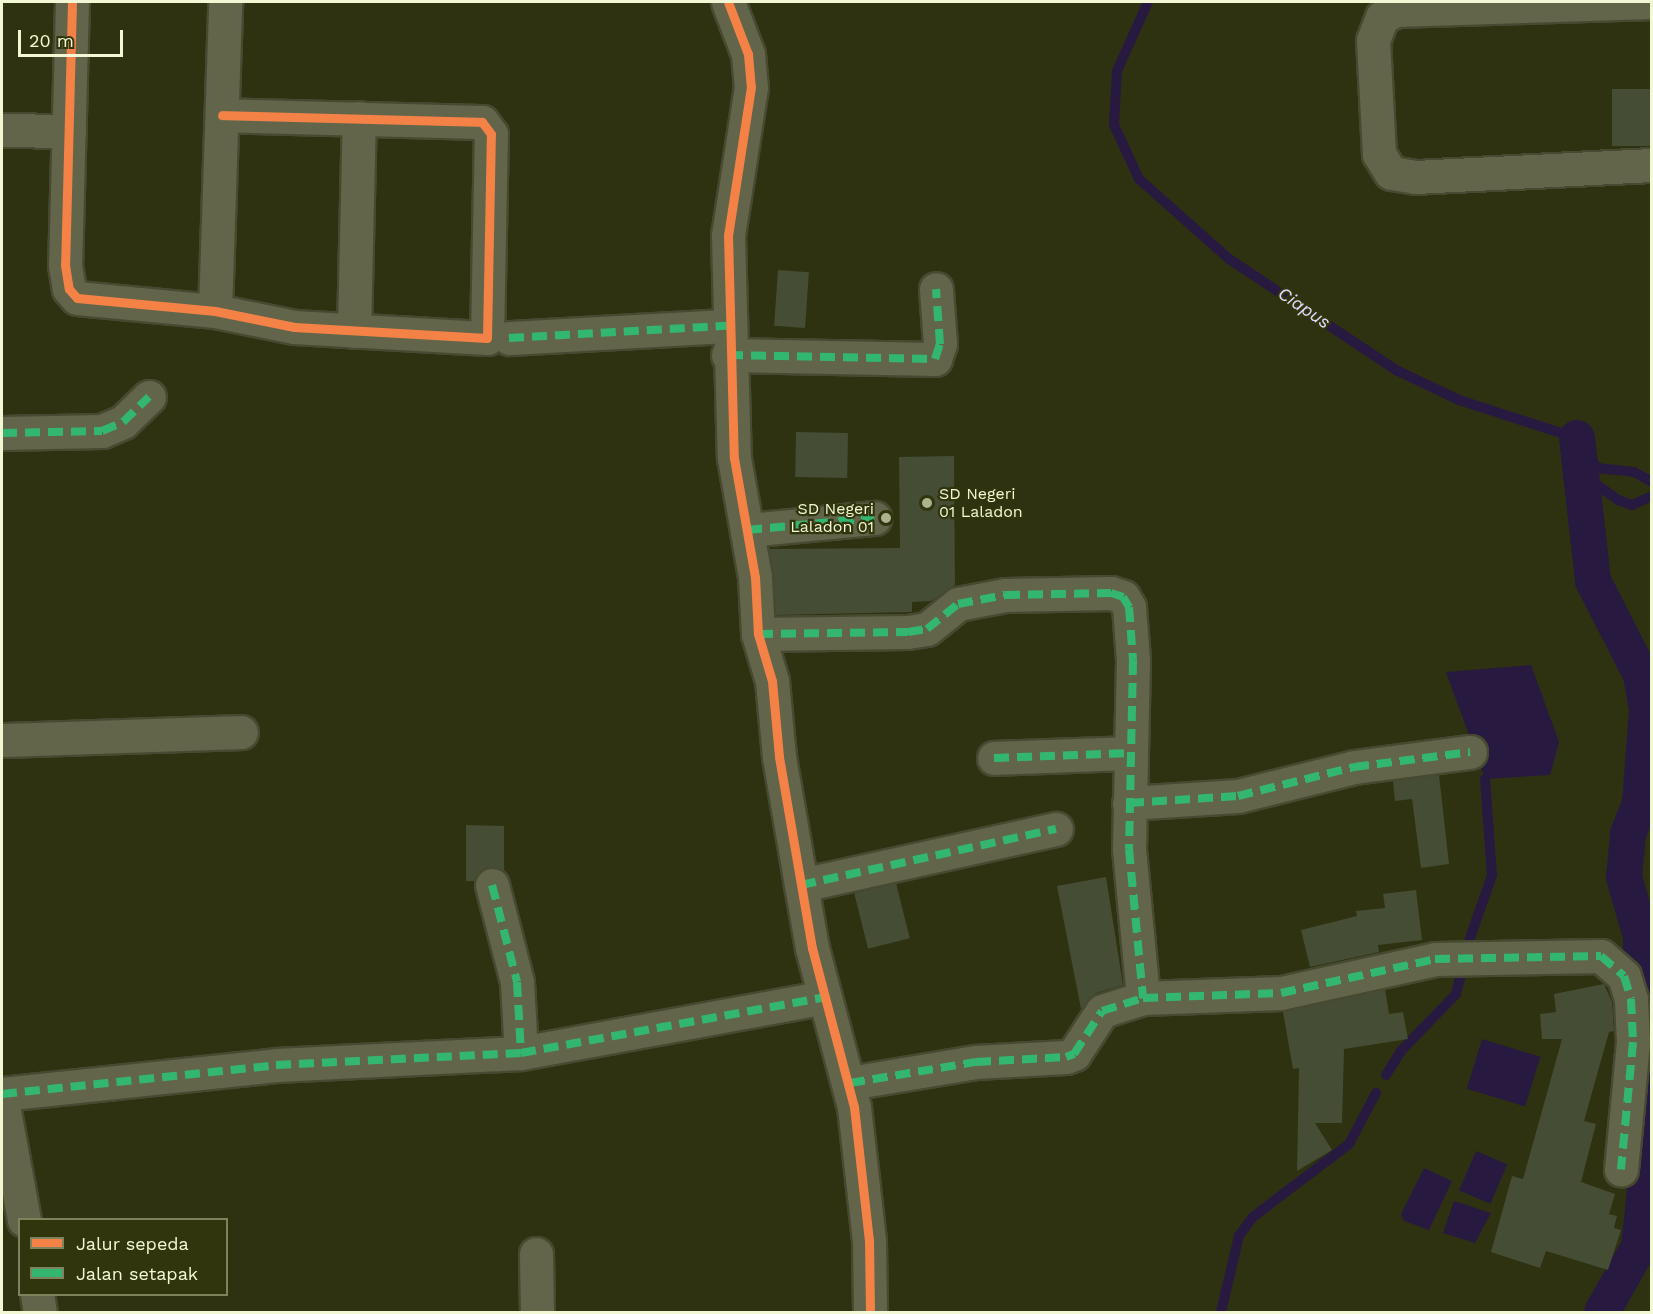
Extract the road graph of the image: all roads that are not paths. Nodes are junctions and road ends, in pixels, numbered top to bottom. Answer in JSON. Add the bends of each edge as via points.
{"nodes":[{"id":1,"x":72,"y":2,"type":"edge"},
{"id":2,"x":225,"y":2,"type":"edge"},
{"id":3,"x":728,"y":2,"type":"edge"},
{"id":4,"x":1652,"y":2,"type":"edge"},
{"id":5,"x":222,"y":115,"type":"junction"},
{"id":6,"x":359,"y":118,"type":"junction"},
{"id":7,"x":2,"y":130,"type":"edge"},
{"id":8,"x":69,"y":131,"type":"junction"},
{"id":9,"x":1652,"y":165,"type":"edge"},
{"id":10,"x":936,"y":289,"type":"dead end"},
{"id":11,"x":215,"y":312,"type":"junction"},
{"id":12,"x":354,"y":331,"type":"junction"},
{"id":13,"x":509,"y":338,"type":"dead end"},
{"id":14,"x":728,"y":340,"type":"junction"},
{"id":15,"x":149,"y":397,"type":"dead end"},
{"id":16,"x":2,"y":433,"type":"edge"},
{"id":17,"x":874,"y":518,"type":"dead end"},
{"id":18,"x":747,"y":530,"type":"junction"},
{"id":19,"x":758,"y":634,"type":"junction"},
{"id":20,"x":241,"y":732,"type":"dead end"},
{"id":21,"x":2,"y":740,"type":"edge"},
{"id":22,"x":1470,"y":752,"type":"dead end"},
{"id":23,"x":1131,"y":753,"type":"junction"},
{"id":24,"x":994,"y":758,"type":"dead end"},
{"id":25,"x":1129,"y":803,"type":"junction"},
{"id":26,"x":1056,"y":829,"type":"dead end"},
{"id":27,"x":492,"y":885,"type":"dead end"},
{"id":28,"x":801,"y":885,"type":"junction"},
{"id":29,"x":822,"y":998,"type":"junction"},
{"id":30,"x":1143,"y":998,"type":"junction"},
{"id":31,"x":520,"y":1053,"type":"junction"},
{"id":32,"x":850,"y":1083,"type":"junction"},
{"id":33,"x":2,"y":1094,"type":"edge"},
{"id":34,"x":2,"y":1100,"type":"edge"},
{"id":35,"x":1621,"y":1169,"type":"dead end"},
{"id":36,"x":24,"y":1218,"type":"edge"},
{"id":37,"x":536,"y":1254,"type":"dead end"},
{"id":38,"x":37,"y":1296,"type":"edge"},
{"id":39,"x":40,"y":1312,"type":"edge"},
{"id":40,"x":537,"y":1312,"type":"edge"},
{"id":41,"x":870,"y":1312,"type":"edge"}],
"edges":[{"from":1,"to":8,"type":"street"},
{"from":2,"to":5,"type":"street"},
{"from":3,"to":14,"type":"street","via":[[746,46],[750,87],[730,215]]},
{"from":4,"to":9,"type":"street","via":[[1396,10],[1382,17],[1373,40],[1379,154],[1391,173],[1416,177]]},
{"from":5,"to":6,"type":"street"},
{"from":5,"to":11,"type":"street"},
{"from":6,"to":12,"type":"street"},
{"from":6,"to":12,"type":"street","via":[[482,122],[491,135],[487,338]]},
{"from":7,"to":8,"type":"street"},
{"from":8,"to":11,"type":"street","via":[[65,265],[69,289],[77,297],[94,301]]},
{"from":10,"to":14,"type":"street","via":[[940,344],[935,359]]},
{"from":11,"to":12,"type":"street","via":[[255,323]]},
{"from":13,"to":14,"type":"street"},
{"from":14,"to":18,"type":"street","via":[[734,458]]},
{"from":15,"to":16,"type":"street","via":[[123,422],[102,431]]},
{"from":17,"to":18,"type":"street"},
{"from":18,"to":19,"type":"street"},
{"from":19,"to":23,"type":"street","via":[[908,632],[927,628],[970,599],[1111,593],[1123,597],[1129,607]]},
{"from":19,"to":28,"type":"street","via":[[772,681],[779,757]]},
{"from":20,"to":21,"type":"street"},
{"from":22,"to":25,"type":"street","via":[[1354,767],[1239,796]]},
{"from":23,"to":24,"type":"street"},
{"from":23,"to":25,"type":"street"},
{"from":25,"to":30,"type":"street"},
{"from":26,"to":28,"type":"street"},
{"from":27,"to":31,"type":"street","via":[[517,982]]},
{"from":28,"to":29,"type":"street"},
{"from":29,"to":31,"type":"street"},
{"from":29,"to":32,"type":"street"},
{"from":30,"to":32,"type":"street","via":[[1102,1011],[1074,1054],[1066,1057],[976,1062]]},
{"from":30,"to":35,"type":"street","via":[[1281,993],[1436,959],[1601,957],[1624,976],[1631,999],[1633,1042]]},
{"from":31,"to":33,"type":"street","via":[[276,1065]]},
{"from":32,"to":41,"type":"street","via":[[869,1240]]},
{"from":34,"to":36,"type":"street"},
{"from":37,"to":40,"type":"street"},
{"from":38,"to":39,"type":"street"}]}
